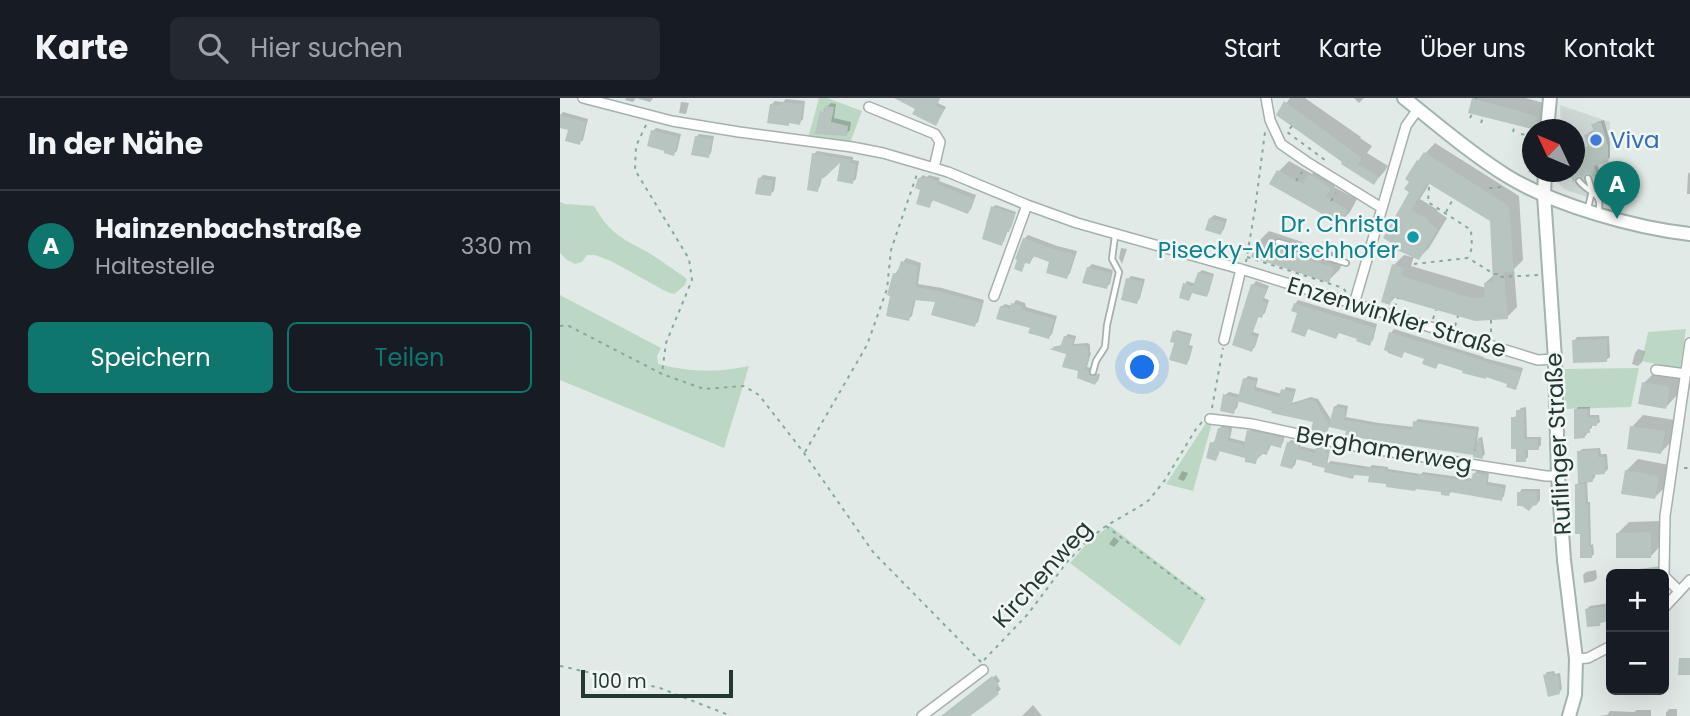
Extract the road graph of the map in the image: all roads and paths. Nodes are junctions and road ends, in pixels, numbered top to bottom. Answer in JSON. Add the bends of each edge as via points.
{"nodes":[{"id":1,"x":583,"y":98,"type":"edge"},
{"id":2,"x":1266,"y":98,"type":"edge"},
{"id":3,"x":1404,"y":98,"type":"edge"},
{"id":4,"x":1550,"y":98,"type":"edge"},
{"id":5,"x":610,"y":101,"type":"edge"},
{"id":6,"x":869,"y":107,"type":"dead end"},
{"id":7,"x":1418,"y":109,"type":"junction"},
{"id":8,"x":1472,"y":114,"type":"dead end"},
{"id":9,"x":650,"y":116,"type":"junction"},
{"id":10,"x":1483,"y":117,"type":"dead end"},
{"id":11,"x":1470,"y":118,"type":"dead end"},
{"id":12,"x":1549,"y":119,"type":"edge"},
{"id":13,"x":1481,"y":123,"type":"dead end"},
{"id":14,"x":1515,"y":125,"type":"dead end"},
{"id":15,"x":1292,"y":126,"type":"dead end"},
{"id":16,"x":1265,"y":131,"type":"dead end"},
{"id":17,"x":1287,"y":132,"type":"dead end"},
{"id":18,"x":1513,"y":132,"type":"dead end"},
{"id":19,"x":920,"y":164,"type":"junction"},
{"id":20,"x":1304,"y":167,"type":"dead end"},
{"id":21,"x":934,"y":168,"type":"junction"},
{"id":22,"x":1588,"y":178,"type":"dead end"},
{"id":23,"x":1494,"y":180,"type":"dead end"},
{"id":24,"x":1296,"y":181,"type":"dead end"},
{"id":25,"x":1545,"y":182,"type":"edge"},
{"id":26,"x":1580,"y":182,"type":"edge"},
{"id":27,"x":1505,"y":186,"type":"junction"},
{"id":28,"x":1429,"y":187,"type":"dead end"},
{"id":29,"x":1489,"y":188,"type":"dead end"},
{"id":30,"x":1338,"y":189,"type":"dead end"},
{"id":31,"x":1511,"y":189,"type":"dead end"},
{"id":32,"x":1592,"y":191,"type":"junction"},
{"id":33,"x":1544,"y":195,"type":"junction"},
{"id":34,"x":1332,"y":201,"type":"dead end"},
{"id":35,"x":1452,"y":201,"type":"dead end"},
{"id":36,"x":1027,"y":205,"type":"junction"},
{"id":37,"x":1382,"y":208,"type":"junction"},
{"id":38,"x":1593,"y":212,"type":"junction"},
{"id":39,"x":1445,"y":213,"type":"junction"},
{"id":40,"x":1690,"y":234,"type":"edge"},
{"id":41,"x":1115,"y":235,"type":"junction"},
{"id":42,"x":1278,"y":242,"type":"dead end"},
{"id":43,"x":1247,"y":257,"type":"junction"},
{"id":44,"x":1468,"y":258,"type":"junction"},
{"id":45,"x":1346,"y":263,"type":"dead end"},
{"id":46,"x":1414,"y":264,"type":"dead end"},
{"id":47,"x":1242,"y":269,"type":"junction"},
{"id":48,"x":1540,"y":275,"type":"dead end"},
{"id":49,"x":994,"y":296,"type":"dead end"},
{"id":50,"x":1398,"y":298,"type":"dead end"},
{"id":51,"x":1355,"y":300,"type":"junction"},
{"id":52,"x":1395,"y":308,"type":"dead end"},
{"id":53,"x":1436,"y":310,"type":"dead end"},
{"id":54,"x":1458,"y":316,"type":"dead end"},
{"id":55,"x":1433,"y":320,"type":"dead end"},
{"id":56,"x":1491,"y":320,"type":"dead end"},
{"id":57,"x":560,"y":326,"type":"edge"},
{"id":58,"x":1455,"y":326,"type":"dead end"},
{"id":59,"x":1491,"y":337,"type":"dead end"},
{"id":60,"x":1224,"y":340,"type":"joint"},
{"id":61,"x":1690,"y":343,"type":"edge"},
{"id":62,"x":1555,"y":359,"type":"junction"},
{"id":63,"x":1656,"y":370,"type":"dead end"},
{"id":64,"x":1093,"y":372,"type":"dead end"},
{"id":65,"x":662,"y":374,"type":"junction"},
{"id":66,"x":1686,"y":374,"type":"junction"},
{"id":67,"x":1210,"y":419,"type":"junction"},
{"id":68,"x":804,"y":453,"type":"junction"},
{"id":69,"x":1558,"y":476,"type":"junction"},
{"id":70,"x":1106,"y":526,"type":"junction"},
{"id":71,"x":1664,"y":569,"type":"edge"},
{"id":72,"x":1669,"y":580,"type":"edge"},
{"id":73,"x":1690,"y":580,"type":"edge"},
{"id":74,"x":1679,"y":591,"type":"junction"},
{"id":75,"x":1203,"y":599,"type":"dead end"},
{"id":76,"x":1669,"y":602,"type":"edge"},
{"id":77,"x":1606,"y":648,"type":"edge"},
{"id":78,"x":1576,"y":659,"type":"junction"},
{"id":79,"x":560,"y":666,"type":"edge"},
{"id":80,"x":982,"y":666,"type":"junction"},
{"id":81,"x":731,"y":716,"type":"edge"},
{"id":82,"x":922,"y":716,"type":"edge"},
{"id":83,"x":1569,"y":716,"type":"edge"}],
"edges":[{"from":1,"to":5,"type":"street","name":"Enzenwinkler Straße"},
{"from":2,"to":37,"type":"street","via":[[1281,144]]},
{"from":3,"to":7,"type":"street"},
{"from":4,"to":12,"type":"street"},
{"from":5,"to":9,"type":"street","name":"Enzenwinkler Straße"},
{"from":6,"to":21,"type":"street","via":[[935,134],[940,142]]},
{"from":7,"to":33,"type":"street","via":[[1499,171]]},
{"from":7,"to":37,"type":"street","via":[[1406,126]]},
{"from":8,"to":11,"type":"path"},
{"from":9,"to":19,"type":"street","name":"Enzenwinkler Straße","via":[[852,147]]},
{"from":9,"to":65,"type":"path","via":[[636,146],[635,170],[689,259],[692,280],[666,343]]},
{"from":10,"to":13,"type":"path"},
{"from":14,"to":18,"type":"path"},
{"from":15,"to":17,"type":"path"},
{"from":16,"to":43,"type":"path"},
{"from":19,"to":21,"type":"street","name":"Enzenwinkler Straße"},
{"from":19,"to":68,"type":"path","via":[[891,250],[887,289],[867,345]]},
{"from":20,"to":24,"type":"path"},
{"from":21,"to":36,"type":"street","name":"Enzenwinkler Straße"},
{"from":22,"to":32,"type":"lane"},
{"from":23,"to":27,"type":"path"},
{"from":25,"to":33,"type":"street","name":"Ruflinger Straße"},
{"from":26,"to":32,"type":"lane"},
{"from":27,"to":29,"type":"path"},
{"from":27,"to":31,"type":"path"},
{"from":28,"to":39,"type":"path","via":[[1428,202]]},
{"from":30,"to":34,"type":"path"},
{"from":32,"to":38,"type":"lane"},
{"from":32,"to":38,"type":"lane","via":[[1600,201]]},
{"from":33,"to":38,"type":"street"},
{"from":33,"to":62,"type":"street","name":"Ruflinger Straße"},
{"from":35,"to":39,"type":"path"},
{"from":36,"to":41,"type":"street","name":"Enzenwinkler Straße"},
{"from":36,"to":49,"type":"street"},
{"from":37,"to":51,"type":"street"},
{"from":38,"to":40,"type":"street"},
{"from":39,"to":44,"type":"path","via":[[1471,230]]},
{"from":41,"to":47,"type":"street","name":"Enzenwinkler Straße"},
{"from":41,"to":64,"type":"lane","via":[[1112,259],[1119,272],[1105,347]]},
{"from":42,"to":45,"type":"lane"},
{"from":43,"to":47,"type":"path"},
{"from":43,"to":51,"type":"path","via":[[1343,288]]},
{"from":44,"to":46,"type":"path"},
{"from":44,"to":48,"type":"path","via":[[1500,277]]},
{"from":47,"to":51,"type":"street","name":"Enzenwinkler Straße"},
{"from":47,"to":60,"type":"street"},
{"from":50,"to":52,"type":"path"},
{"from":51,"to":62,"type":"street","name":"Enzenwinkler Straße","via":[[1538,360]]},
{"from":53,"to":55,"type":"path"},
{"from":54,"to":58,"type":"path"},
{"from":56,"to":59,"type":"path"},
{"from":57,"to":65,"type":"path","via":[[567,325]]},
{"from":60,"to":67,"type":"path"},
{"from":61,"to":66,"type":"street"},
{"from":62,"to":69,"type":"street","name":"Ruflinger Straße"},
{"from":63,"to":66,"type":"street"},
{"from":65,"to":68,"type":"path","via":[[704,389],[744,386],[759,395]]},
{"from":66,"to":71,"type":"street","via":[[1665,516]]},
{"from":67,"to":69,"type":"street","name":"Berghamerweg","via":[[1403,455]]},
{"from":67,"to":70,"type":"path","name":"Kirchenweg","via":[[1199,424],[1149,500]]},
{"from":68,"to":80,"type":"path","via":[[873,552]]},
{"from":69,"to":78,"type":"street","name":"Ruflinger Straße"},
{"from":70,"to":75,"type":"path"},
{"from":70,"to":80,"type":"path","name":"Kirchenweg","via":[[1073,556]]},
{"from":72,"to":74,"type":"street"},
{"from":73,"to":74,"type":"street"},
{"from":74,"to":76,"type":"street"},
{"from":77,"to":78,"type":"street"},
{"from":78,"to":83,"type":"street","name":"Ruflinger Straße","via":[[1576,695]]},
{"from":79,"to":81,"type":"path","via":[[660,688]]},
{"from":80,"to":82,"type":"street"}]}
